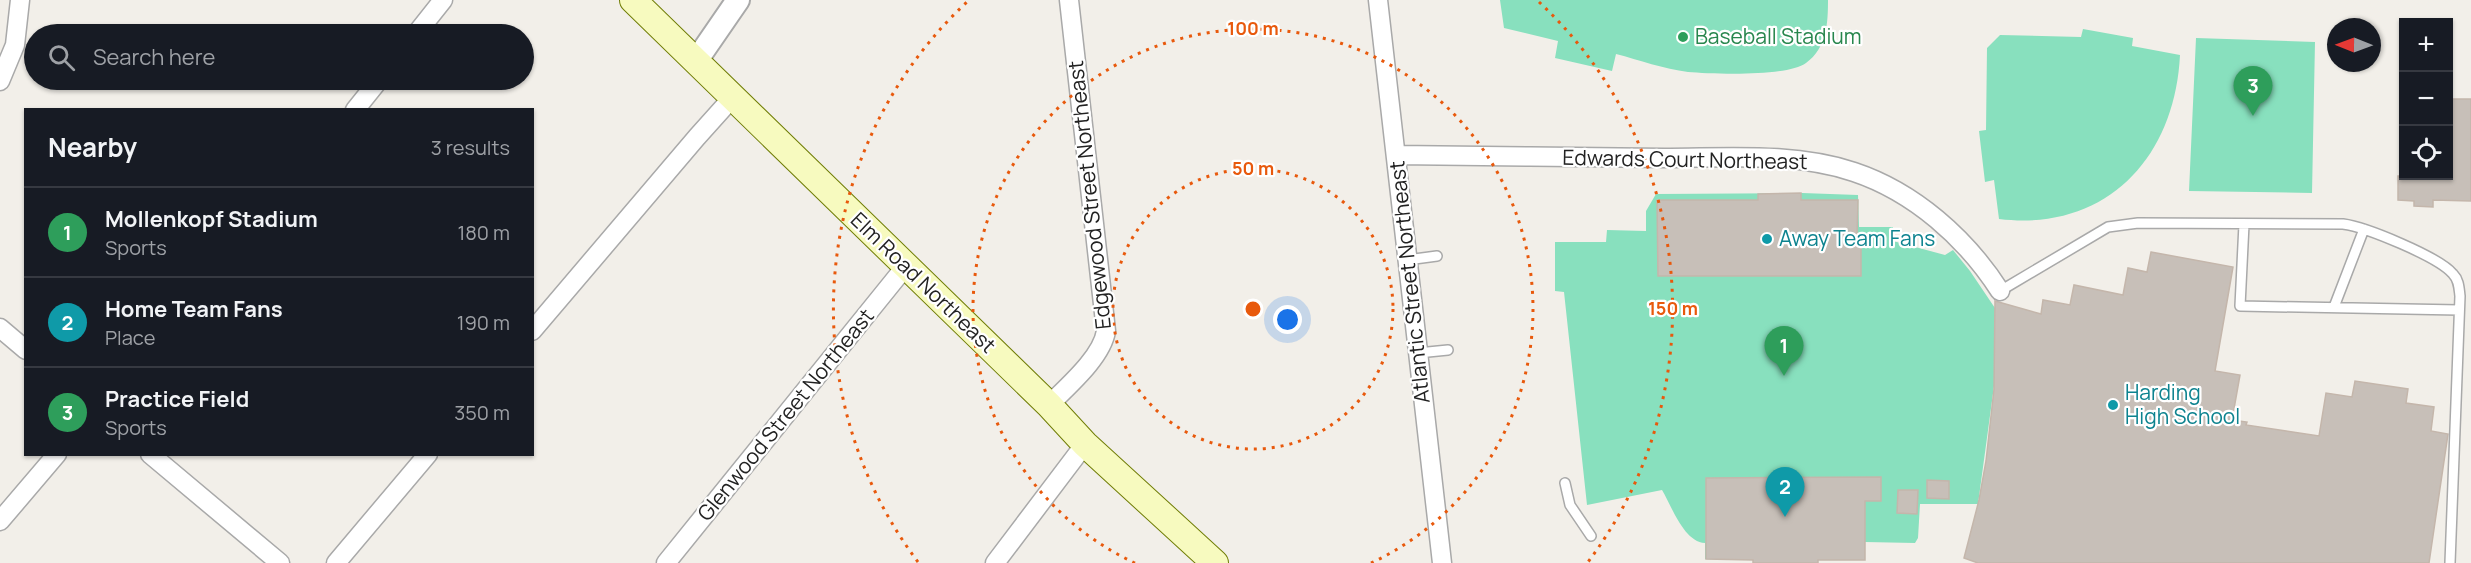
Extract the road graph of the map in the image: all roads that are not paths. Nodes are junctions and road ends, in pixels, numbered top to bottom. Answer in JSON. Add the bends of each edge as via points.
{"nodes":[{"id":1,"x":20,"y":0,"type":"edge"},
{"id":2,"x":443,"y":0,"type":"edge"},
{"id":3,"x":633,"y":0,"type":"edge"},
{"id":4,"x":738,"y":0,"type":"edge"},
{"id":5,"x":1069,"y":0,"type":"edge"},
{"id":6,"x":1378,"y":0,"type":"edge"},
{"id":7,"x":424,"y":24,"type":"edge"},
{"id":8,"x":696,"y":61,"type":"junction"},
{"id":9,"x":0,"y":81,"type":"edge"},
{"id":10,"x":371,"y":90,"type":"edge"},
{"id":11,"x":732,"y":98,"type":"junction"},
{"id":12,"x":357,"y":108,"type":"edge"},
{"id":13,"x":1395,"y":156,"type":"junction"},
{"id":14,"x":2244,"y":224,"type":"junction"},
{"id":15,"x":2364,"y":229,"type":"junction"},
{"id":16,"x":1437,"y":256,"type":"dead end"},
{"id":17,"x":1407,"y":260,"type":"junction"},
{"id":18,"x":905,"y":267,"type":"junction"},
{"id":19,"x":2000,"y":291,"type":"joint"},
{"id":20,"x":2334,"y":307,"type":"junction"},
{"id":21,"x":2459,"y":310,"type":"junction"},
{"id":22,"x":0,"y":328,"type":"edge"},
{"id":23,"x":534,"y":329,"type":"edge"},
{"id":24,"x":24,"y":348,"type":"edge"},
{"id":25,"x":1448,"y":350,"type":"dead end"},
{"id":26,"x":1418,"y":353,"type":"junction"},
{"id":27,"x":1049,"y":405,"type":"junction"},
{"id":28,"x":1085,"y":444,"type":"junction"},
{"id":29,"x":55,"y":456,"type":"edge"},
{"id":30,"x":152,"y":456,"type":"edge"},
{"id":31,"x":426,"y":456,"type":"edge"},
{"id":32,"x":1565,"y":483,"type":"dead end"},
{"id":33,"x":0,"y":521,"type":"edge"},
{"id":34,"x":1591,"y":536,"type":"dead end"},
{"id":35,"x":280,"y":563,"type":"edge"},
{"id":36,"x":336,"y":563,"type":"edge"},
{"id":37,"x":666,"y":563,"type":"edge"},
{"id":38,"x":995,"y":563,"type":"edge"},
{"id":39,"x":1215,"y":563,"type":"edge"},
{"id":40,"x":1442,"y":563,"type":"edge"},
{"id":41,"x":2450,"y":563,"type":"edge"}],
"edges":[{"from":1,"to":9,"type":"street","via":[[15,45]]},
{"from":2,"to":7,"type":"street"},
{"from":3,"to":8,"type":"main road","name":"Elm Road Northeast"},
{"from":4,"to":8,"type":"street"},
{"from":5,"to":27,"type":"street","name":"Edgewood Street Northeast","via":[[1106,331],[1104,342]]},
{"from":6,"to":13,"type":"street","name":"Atlantic Street Northeast"},
{"from":8,"to":11,"type":"main road","name":"Elm Road Northeast"},
{"from":10,"to":12,"type":"street"},
{"from":11,"to":18,"type":"main road","name":"Elm Road Northeast"},
{"from":11,"to":23,"type":"street"},
{"from":13,"to":17,"type":"street","name":"Atlantic Street Northeast"},
{"from":13,"to":19,"type":"street","name":"Edwards Court Northeast","via":[[1766,158],[1835,166],[1868,177],[1934,216],[1977,258]]},
{"from":14,"to":15,"type":"lane","via":[[2343,224]]},
{"from":14,"to":19,"type":"lane","via":[[2138,223],[2108,227]]},
{"from":14,"to":20,"type":"lane","via":[[2240,306]]},
{"from":15,"to":20,"type":"lane"},
{"from":15,"to":21,"type":"lane","via":[[2450,270],[2459,285]]},
{"from":16,"to":17,"type":"lane"},
{"from":17,"to":26,"type":"street","name":"Atlantic Street Northeast"},
{"from":18,"to":27,"type":"main road","name":"Elm Road Northeast"},
{"from":18,"to":37,"type":"street","name":"Glenwood Street Northeast"},
{"from":20,"to":21,"type":"lane"},
{"from":21,"to":41,"type":"lane"},
{"from":22,"to":24,"type":"street"},
{"from":25,"to":26,"type":"lane"},
{"from":26,"to":40,"type":"street","name":"Atlantic Street Northeast"},
{"from":27,"to":28,"type":"main road","name":"Elm Road Northeast"},
{"from":28,"to":38,"type":"street"},
{"from":28,"to":39,"type":"main road","name":"Elm Road Northeast"},
{"from":29,"to":33,"type":"street"},
{"from":30,"to":35,"type":"street"},
{"from":31,"to":36,"type":"street"},
{"from":32,"to":34,"type":"lane","via":[[1570,505]]}]}
